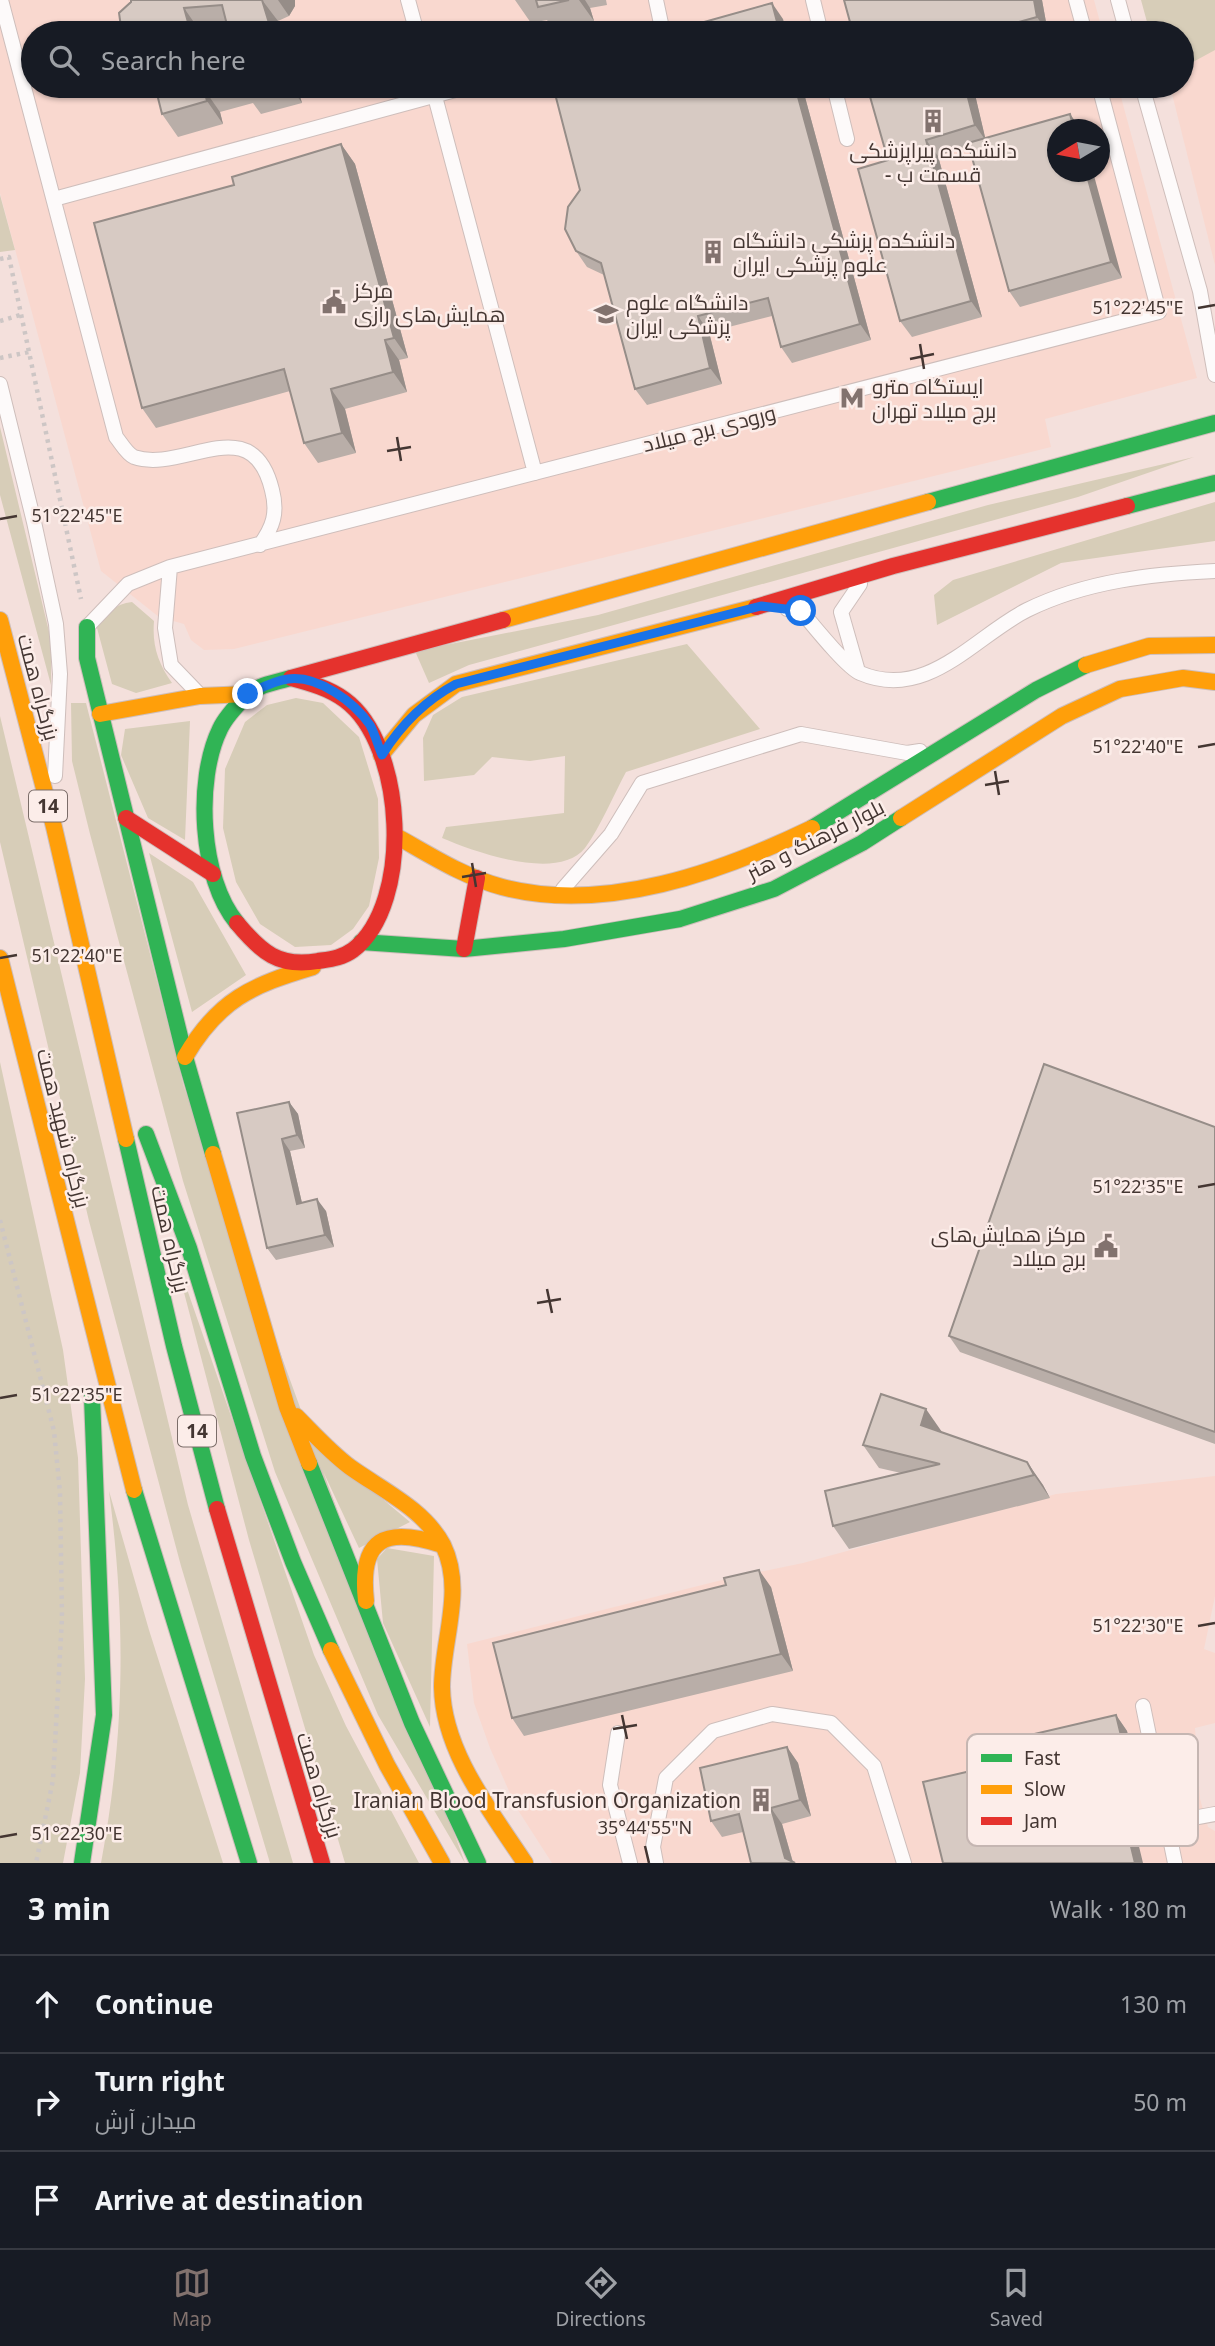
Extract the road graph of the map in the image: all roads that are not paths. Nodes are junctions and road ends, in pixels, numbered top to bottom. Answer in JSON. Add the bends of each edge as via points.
{"nodes":[{"id":1,"x":1,"y":0,"type":"edge"},
{"id":2,"x":408,"y":0,"type":"edge"},
{"id":3,"x":656,"y":0,"type":"edge"},
{"id":4,"x":813,"y":0,"type":"edge"},
{"id":5,"x":1076,"y":0,"type":"edge"},
{"id":6,"x":1118,"y":0,"type":"edge"},
{"id":7,"x":414,"y":21,"type":"edge"},
{"id":8,"x":660,"y":21,"type":"edge"},
{"id":9,"x":818,"y":21,"type":"edge"},
{"id":10,"x":1082,"y":21,"type":"edge"},
{"id":11,"x":1124,"y":21,"type":"edge"},
{"id":12,"x":21,"y":75,"type":"edge"},
{"id":13,"x":27,"y":98,"type":"edge"},
{"id":14,"x":406,"y":98,"type":"edge"},
{"id":15,"x":436,"y":98,"type":"edge"},
{"id":16,"x":837,"y":98,"type":"edge"},
{"id":17,"x":1102,"y":98,"type":"edge"},
{"id":18,"x":1145,"y":98,"type":"edge"},
{"id":19,"x":847,"y":139,"type":"dead end"},
{"id":20,"x":54,"y":199,"type":"junction"},
{"id":21,"x":1215,"y":375,"type":"edge"},
{"id":22,"x":0,"y":384,"type":"edge"},
{"id":23,"x":1215,"y":423,"type":"edge"},
{"id":24,"x":535,"y":473,"type":"junction"},
{"id":25,"x":1215,"y":483,"type":"edge"},
{"id":26,"x":260,"y":545,"type":"junction"},
{"id":27,"x":893,"y":566,"type":"junction"},
{"id":28,"x":170,"y":567,"type":"junction"},
{"id":29,"x":1215,"y":571,"type":"edge"},
{"id":30,"x":761,"y":606,"type":"junction"},
{"id":31,"x":0,"y":620,"type":"edge"},
{"id":32,"x":87,"y":627,"type":"joint"},
{"id":33,"x":1215,"y":645,"type":"edge"},
{"id":34,"x":858,"y":673,"type":"junction"},
{"id":35,"x":291,"y":678,"type":"junction"},
{"id":36,"x":1215,"y":682,"type":"edge"},
{"id":37,"x":248,"y":694,"type":"junction"},
{"id":38,"x":200,"y":696,"type":"junction"},
{"id":39,"x":100,"y":714,"type":"junction"},
{"id":40,"x":946,"y":747,"type":"junction"},
{"id":41,"x":382,"y":755,"type":"junction"},
{"id":42,"x":126,"y":818,"type":"junction"},
{"id":43,"x":54,"y":827,"type":"junction"},
{"id":44,"x":396,"y":836,"type":"junction"},
{"id":45,"x":212,"y":874,"type":"junction"},
{"id":46,"x":477,"y":878,"type":"junction"},
{"id":47,"x":556,"y":906,"type":"junction"},
{"id":48,"x":564,"y":939,"type":"junction"},
{"id":49,"x":361,"y":942,"type":"junction"},
{"id":50,"x":464,"y":949,"type":"junction"},
{"id":51,"x":0,"y":958,"type":"edge"},
{"id":52,"x":322,"y":965,"type":"junction"},
{"id":53,"x":93,"y":993,"type":"junction"},
{"id":54,"x":185,"y":1057,"type":"junction"},
{"id":55,"x":88,"y":1307,"type":"junction"},
{"id":56,"x":287,"y":1407,"type":"junction"},
{"id":57,"x":442,"y":1545,"type":"junction"},
{"id":58,"x":369,"y":1620,"type":"junction"},
{"id":59,"x":1143,"y":1706,"type":"dead end"},
{"id":60,"x":618,"y":1733,"type":"dead end"},
{"id":61,"x":1149,"y":1734,"type":"edge"},
{"id":62,"x":82,"y":1863,"type":"edge"},
{"id":63,"x":249,"y":1863,"type":"edge"},
{"id":64,"x":322,"y":1863,"type":"edge"},
{"id":65,"x":442,"y":1863,"type":"edge"},
{"id":66,"x":478,"y":1863,"type":"edge"},
{"id":67,"x":525,"y":1863,"type":"edge"},
{"id":68,"x":630,"y":1863,"type":"edge"},
{"id":69,"x":656,"y":1863,"type":"edge"},
{"id":70,"x":905,"y":1863,"type":"edge"}],
"edges":[{"from":1,"to":12,"type":"lane"},
{"from":2,"to":7,"type":"lane"},
{"from":3,"to":8,"type":"lane"},
{"from":4,"to":9,"type":"lane"},
{"from":5,"to":10,"type":"lane"},
{"from":6,"to":11,"type":"lane"},
{"from":13,"to":20,"type":"lane"},
{"from":14,"to":20,"type":"lane"},
{"from":15,"to":24,"type":"lane"},
{"from":16,"to":19,"type":"lane"},
{"from":17,"to":24,"type":"lane","name":"ورودی برج میلاد","via":[[1159,312]]},
{"from":18,"to":21,"type":"lane","via":[[1200,291]]},
{"from":20,"to":26,"type":"lane","via":[[116,438],[132,456],[154,460],[218,447],[254,455],[268,473],[274,496],[273,527]]},
{"from":22,"to":43,"type":"lane","via":[[55,624],[60,674]]},
{"from":23,"to":35,"type":"main road"},
{"from":24,"to":26,"type":"lane","name":"ورودی برج میلاد"},
{"from":25,"to":27,"type":"main road"},
{"from":26,"to":28,"type":"lane","name":"ورودی برج میلاد"},
{"from":27,"to":30,"type":"main road"},
{"from":27,"to":34,"type":"lane","via":[[863,582],[841,612]]},
{"from":28,"to":32,"type":"lane","name":"ورودی برج میلاد","via":[[128,584]]},
{"from":28,"to":38,"type":"lane","via":[[165,628],[172,665]]},
{"from":29,"to":34,"type":"lane","via":[[1148,574],[1079,590],[1026,610],[941,668],[887,679]]},
{"from":30,"to":34,"type":"lane","via":[[801,611]]},
{"from":30,"to":41,"type":"main road","via":[[456,684],[412,716]]},
{"from":31,"to":43,"type":"main road","name":"بزرگراه همت","number":"14"},
{"from":32,"to":39,"type":"main road","via":[[87,658]]},
{"from":33,"to":40,"type":"main road","name":"بلوار فرهنگ و هنر","via":[[1182,642],[1109,654],[1045,684]]},
{"from":35,"to":37,"type":"main road"},
{"from":35,"to":41,"type":"main road","via":[[331,691],[352,706],[370,726]]},
{"from":36,"to":48,"type":"main road","name":"بلوار فرهنگ و هنر","via":[[1183,678],[1151,682],[1120,689],[1062,716],[862,843],[774,889],[680,919]]},
{"from":37,"to":38,"type":"main road"},
{"from":37,"to":45,"type":"main road","via":[[216,736],[208,761],[203,828]]},
{"from":38,"to":39,"type":"main road"},
{"from":39,"to":42,"type":"main road"},
{"from":40,"to":47,"type":"main road","name":"بلوار فرهنگ و هنر","via":[[844,812],[760,855],[671,883],[577,896]]},
{"from":40,"to":47,"type":"lane","via":[[907,754],[801,734],[642,783],[611,834]]},
{"from":41,"to":44,"type":"main road"},
{"from":42,"to":45,"type":"main road"},
{"from":42,"to":54,"type":"main road"},
{"from":43,"to":53,"type":"main road","name":"بزرگراه همت","number":"14"},
{"from":44,"to":46,"type":"main road","name":"بلوار فرهنگ و هنر"},
{"from":44,"to":49,"type":"main road","via":[[385,901],[371,932]]},
{"from":45,"to":52,"type":"main road","via":[[230,914],[252,943],[284,962]]},
{"from":46,"to":47,"type":"main road","name":"بلوار فرهنگ و هنر"},
{"from":46,"to":50,"type":"main road"},
{"from":47,"to":48,"type":"main road","via":[[554,929]]},
{"from":48,"to":50,"type":"main road","name":"بلوار فرهنگ و هنر"},
{"from":49,"to":50,"type":"main road","name":"بلوار فرهنگ و هنر"},
{"from":49,"to":52,"type":"main road","via":[[350,953]]},
{"from":51,"to":55,"type":"main road","name":"بزرگراه شهید همت"},
{"from":52,"to":54,"type":"main road","via":[[256,984],[232,999],[207,1021]]},
{"from":53,"to":64,"type":"main road","name":"بزرگراه همت","number":"14","via":[[174,1346]]},
{"from":53,"to":65,"type":"main road","via":[[188,1247],[253,1455],[293,1564],[340,1675]]},
{"from":54,"to":56,"type":"main road"},
{"from":55,"to":62,"type":"main road","via":[[104,1715]]},
{"from":55,"to":63,"type":"main road","via":[[132,1485]]},
{"from":56,"to":57,"type":"main road","via":[[337,1457],[428,1526]]},
{"from":56,"to":58,"type":"main road"},
{"from":57,"to":58,"type":"main road","via":[[402,1533],[383,1538],[369,1550],[364,1569]]},
{"from":57,"to":67,"type":"main road","via":[[450,1566],[453,1598],[444,1650],[443,1708],[458,1754]]},
{"from":58,"to":66,"type":"main road"},
{"from":59,"to":61,"type":"lane"},
{"from":60,"to":68,"type":"lane","via":[[610,1786]]},
{"from":69,"to":70,"type":"lane","via":[[653,1847],[666,1777],[713,1731],[772,1714],[831,1723],[874,1766]]}]}
